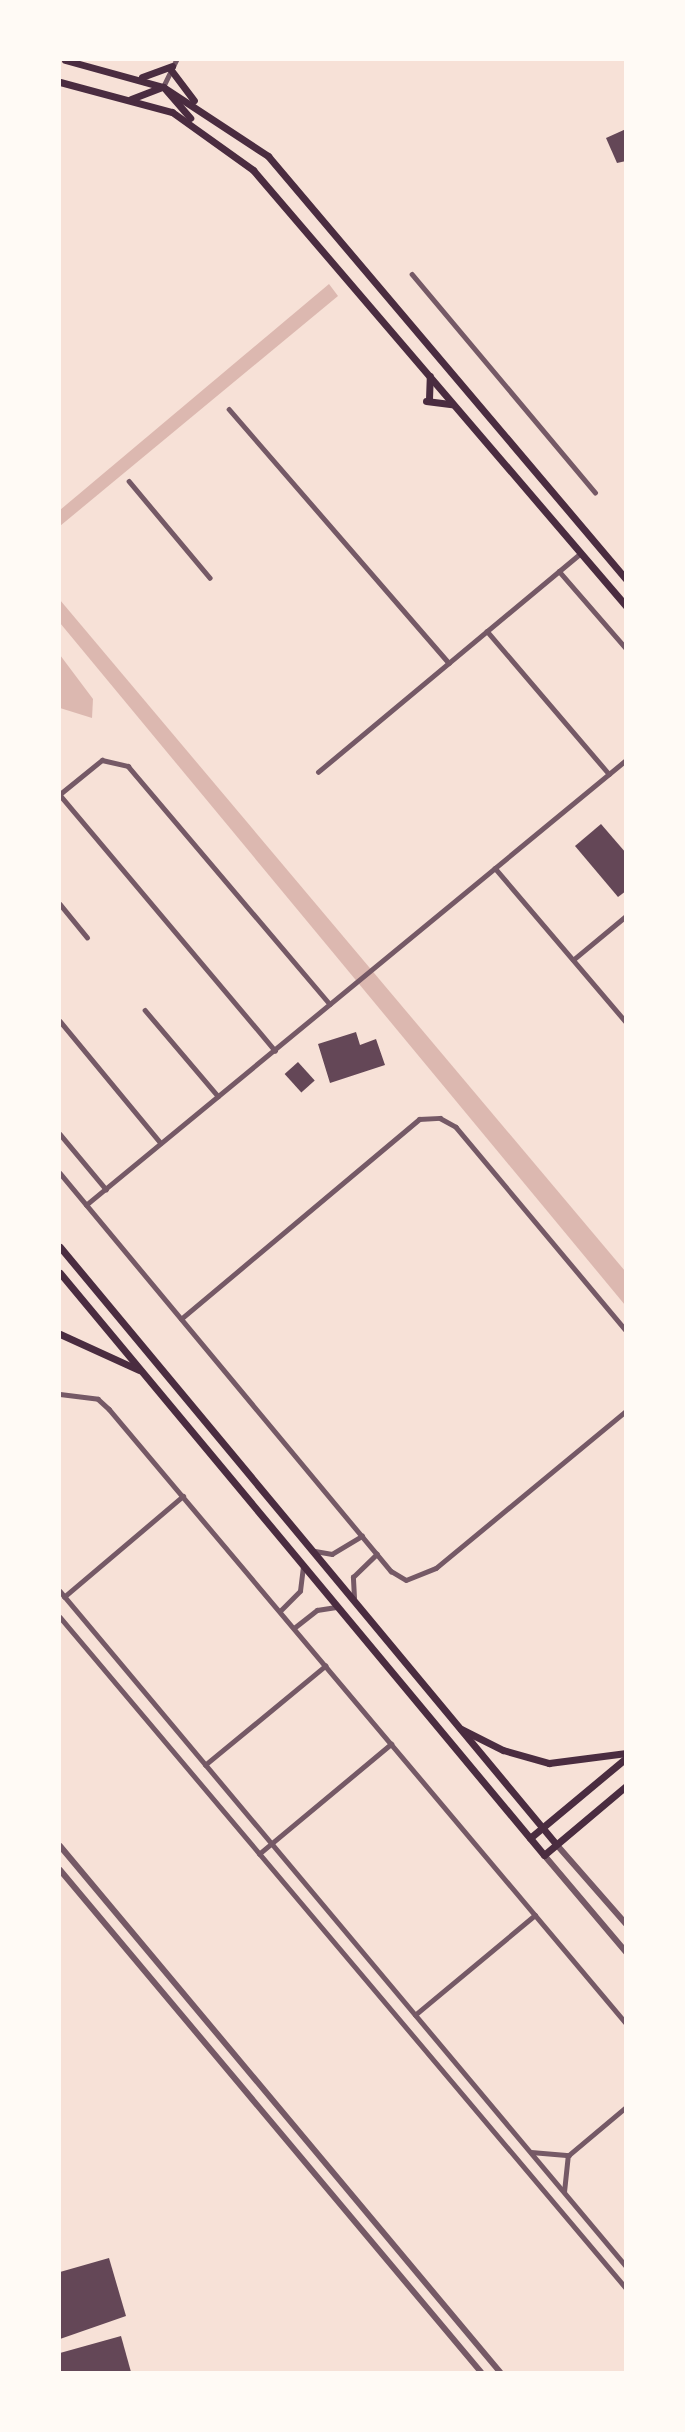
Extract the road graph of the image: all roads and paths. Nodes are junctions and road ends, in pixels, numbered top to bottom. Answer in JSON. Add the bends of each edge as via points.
{"nodes":[{"id":1,"x":65,"y":60,"type":"edge"},
{"id":2,"x":174,"y":65,"type":"edge"},
{"id":3,"x":138,"y":77,"type":"junction"},
{"id":4,"x":60,"y":82,"type":"edge"},
{"id":5,"x":163,"y":87,"type":"junction"},
{"id":6,"x":130,"y":99,"type":"junction"},
{"id":7,"x":199,"y":106,"type":"junction"},
{"id":8,"x":197,"y":126,"type":"junction"},
{"id":9,"x":412,"y":274,"type":"dead end"},
{"id":10,"x":426,"y":370,"type":"junction"},
{"id":11,"x":229,"y":409,"type":"dead end"},
{"id":12,"x":461,"y":411,"type":"junction"},
{"id":13,"x":130,"y":481,"type":"dead end"},
{"id":14,"x":595,"y":492,"type":"dead end"},
{"id":15,"x":581,"y":553,"type":"junction"},
{"id":16,"x":559,"y":571,"type":"junction"},
{"id":17,"x":210,"y":578,"type":"dead end"},
{"id":18,"x":625,"y":579,"type":"edge"},
{"id":19,"x":625,"y":606,"type":"edge"},
{"id":20,"x":487,"y":631,"type":"junction"},
{"id":21,"x":625,"y":648,"type":"edge"},
{"id":22,"x":449,"y":663,"type":"junction"},
{"id":23,"x":625,"y":760,"type":"edge"},
{"id":24,"x":318,"y":772,"type":"dead end"},
{"id":25,"x":608,"y":774,"type":"junction"},
{"id":26,"x":60,"y":795,"type":"edge"},
{"id":27,"x":495,"y":868,"type":"junction"},
{"id":28,"x":60,"y":904,"type":"edge"},
{"id":29,"x":625,"y":916,"type":"edge"},
{"id":30,"x":87,"y":937,"type":"dead end"},
{"id":31,"x":573,"y":960,"type":"junction"},
{"id":32,"x":330,"y":1004,"type":"junction"},
{"id":33,"x":145,"y":1010,"type":"dead end"},
{"id":34,"x":60,"y":1021,"type":"edge"},
{"id":35,"x":625,"y":1022,"type":"edge"},
{"id":36,"x":275,"y":1050,"type":"junction"},
{"id":37,"x":218,"y":1096,"type":"junction"},
{"id":38,"x":60,"y":1134,"type":"edge"},
{"id":39,"x":161,"y":1143,"type":"junction"},
{"id":40,"x":60,"y":1173,"type":"edge"},
{"id":41,"x":106,"y":1189,"type":"junction"},
{"id":42,"x":86,"y":1205,"type":"junction"},
{"id":43,"x":60,"y":1247,"type":"edge"},
{"id":44,"x":60,"y":1273,"type":"edge"},
{"id":45,"x":181,"y":1319,"type":"junction"},
{"id":46,"x":625,"y":1330,"type":"edge"},
{"id":47,"x":60,"y":1334,"type":"edge"},
{"id":48,"x":143,"y":1371,"type":"junction"},
{"id":49,"x":60,"y":1394,"type":"edge"},
{"id":50,"x":625,"y":1412,"type":"edge"},
{"id":51,"x":214,"y":1432,"type":"junction"},
{"id":52,"x":201,"y":1443,"type":"junction"},
{"id":53,"x":183,"y":1496,"type":"junction"},
{"id":54,"x":362,"y":1536,"type":"junction"},
{"id":55,"x":311,"y":1549,"type":"junction"},
{"id":56,"x":377,"y":1554,"type":"junction"},
{"id":57,"x":303,"y":1567,"type":"junction"},
{"id":58,"x":60,"y":1591,"type":"edge"},
{"id":59,"x":64,"y":1597,"type":"junction"},
{"id":60,"x":356,"y":1603,"type":"junction"},
{"id":61,"x":337,"y":1607,"type":"junction"},
{"id":62,"x":280,"y":1612,"type":"junction"},
{"id":63,"x":60,"y":1617,"type":"edge"},
{"id":64,"x":294,"y":1628,"type":"junction"},
{"id":65,"x":325,"y":1666,"type":"junction"},
{"id":66,"x":455,"y":1725,"type":"junction"},
{"id":67,"x":391,"y":1744,"type":"junction"},
{"id":68,"x":625,"y":1756,"type":"edge"},
{"id":69,"x":205,"y":1765,"type":"junction"},
{"id":70,"x":625,"y":1786,"type":"edge"},
{"id":71,"x":543,"y":1828,"type":"junction"},
{"id":72,"x":530,"y":1838,"type":"junction"},
{"id":73,"x":272,"y":1844,"type":"junction"},
{"id":74,"x":556,"y":1844,"type":"junction"},
{"id":75,"x":60,"y":1846,"type":"edge"},
{"id":76,"x":259,"y":1854,"type":"junction"},
{"id":77,"x":544,"y":1855,"type":"junction"},
{"id":78,"x":60,"y":1870,"type":"edge"},
{"id":79,"x":535,"y":1915,"type":"junction"},
{"id":80,"x":625,"y":1924,"type":"edge"},
{"id":81,"x":625,"y":1952,"type":"edge"},
{"id":82,"x":415,"y":2015,"type":"junction"},
{"id":83,"x":625,"y":2023,"type":"edge"},
{"id":84,"x":625,"y":2107,"type":"edge"},
{"id":85,"x":530,"y":2152,"type":"junction"},
{"id":86,"x":569,"y":2155,"type":"junction"},
{"id":87,"x":565,"y":2193,"type":"junction"},
{"id":88,"x":625,"y":2266,"type":"edge"},
{"id":89,"x":625,"y":2288,"type":"edge"},
{"id":90,"x":481,"y":2372,"type":"edge"},
{"id":91,"x":500,"y":2372,"type":"edge"}],
"edges":[{"from":1,"to":3,"type":"main road"},
{"from":2,"to":3,"type":"main road"},
{"from":2,"to":5,"type":"street"},
{"from":2,"to":7,"type":"main road"},
{"from":3,"to":5,"type":"main road"},
{"from":4,"to":6,"type":"main road"},
{"from":5,"to":6,"type":"main road"},
{"from":5,"to":7,"type":"main road"},
{"from":5,"to":8,"type":"main road"},
{"from":6,"to":8,"type":"main road"},
{"from":7,"to":18,"type":"main road","via":[[268,156]]},
{"from":8,"to":10,"type":"main road","via":[[253,170]]},
{"from":9,"to":14,"type":"street"},
{"from":10,"to":12,"type":"main road"},
{"from":10,"to":12,"type":"main road","via":[[428,400],[442,400]]},
{"from":11,"to":22,"type":"street"},
{"from":12,"to":15,"type":"main road"},
{"from":13,"to":17,"type":"street"},
{"from":15,"to":16,"type":"street"},
{"from":15,"to":19,"type":"main road"},
{"from":16,"to":20,"type":"street"},
{"from":16,"to":21,"type":"street"},
{"from":20,"to":22,"type":"street"},
{"from":20,"to":25,"type":"street"},
{"from":22,"to":24,"type":"street"},
{"from":23,"to":25,"type":"street"},
{"from":25,"to":27,"type":"street"},
{"from":26,"to":32,"type":"street","via":[[102,760],[128,766]]},
{"from":26,"to":36,"type":"street"},
{"from":27,"to":31,"type":"street"},
{"from":27,"to":32,"type":"street"},
{"from":28,"to":30,"type":"street"},
{"from":29,"to":31,"type":"street"},
{"from":31,"to":35,"type":"street"},
{"from":32,"to":36,"type":"street"},
{"from":33,"to":37,"type":"street"},
{"from":34,"to":39,"type":"street"},
{"from":36,"to":37,"type":"street"},
{"from":37,"to":39,"type":"street"},
{"from":38,"to":41,"type":"street"},
{"from":39,"to":41,"type":"street"},
{"from":40,"to":42,"type":"street"},
{"from":41,"to":42,"type":"street"},
{"from":42,"to":45,"type":"street"},
{"from":43,"to":51,"type":"main road"},
{"from":44,"to":48,"type":"main road"},
{"from":45,"to":46,"type":"street","via":[[419,1119],[440,1118],[456,1127]]},
{"from":45,"to":54,"type":"street"},
{"from":47,"to":48,"type":"main road"},
{"from":48,"to":52,"type":"main road"},
{"from":49,"to":53,"type":"street","via":[[98,1399]]},
{"from":50,"to":56,"type":"street","via":[[423,1578],[399,1577]]},
{"from":51,"to":52,"type":"main road"},
{"from":51,"to":55,"type":"main road"},
{"from":52,"to":57,"type":"main road"},
{"from":53,"to":59,"type":"street"},
{"from":53,"to":62,"type":"street"},
{"from":54,"to":55,"type":"street","via":[[332,1554]]},
{"from":54,"to":56,"type":"street"},
{"from":55,"to":60,"type":"main road"},
{"from":56,"to":60,"type":"street","via":[[353,1577]]},
{"from":57,"to":61,"type":"main road"},
{"from":57,"to":62,"type":"street","via":[[300,1591]]},
{"from":58,"to":59,"type":"street"},
{"from":59,"to":69,"type":"street"},
{"from":60,"to":66,"type":"main road"},
{"from":61,"to":64,"type":"street","via":[[317,1610]]},
{"from":61,"to":72,"type":"main road"},
{"from":62,"to":64,"type":"street"},
{"from":63,"to":76,"type":"street"},
{"from":64,"to":65,"type":"street"},
{"from":65,"to":67,"type":"street"},
{"from":65,"to":69,"type":"street"},
{"from":66,"to":68,"type":"main road","via":[[503,1750],[549,1763]]},
{"from":66,"to":71,"type":"main road"},
{"from":67,"to":73,"type":"street"},
{"from":67,"to":79,"type":"street"},
{"from":68,"to":71,"type":"main road"},
{"from":69,"to":73,"type":"street"},
{"from":70,"to":74,"type":"main road"},
{"from":71,"to":72,"type":"main road"},
{"from":71,"to":74,"type":"main road"},
{"from":72,"to":77,"type":"main road"},
{"from":73,"to":76,"type":"street"},
{"from":73,"to":82,"type":"street"},
{"from":74,"to":77,"type":"main road"},
{"from":74,"to":80,"type":"street"},
{"from":75,"to":91,"type":"street"},
{"from":76,"to":89,"type":"street"},
{"from":77,"to":81,"type":"street"},
{"from":78,"to":90,"type":"street"},
{"from":79,"to":82,"type":"street"},
{"from":79,"to":83,"type":"street"},
{"from":82,"to":85,"type":"street"},
{"from":84,"to":86,"type":"street"},
{"from":85,"to":86,"type":"street"},
{"from":85,"to":87,"type":"street"},
{"from":86,"to":87,"type":"street"},
{"from":87,"to":88,"type":"street"}]}
